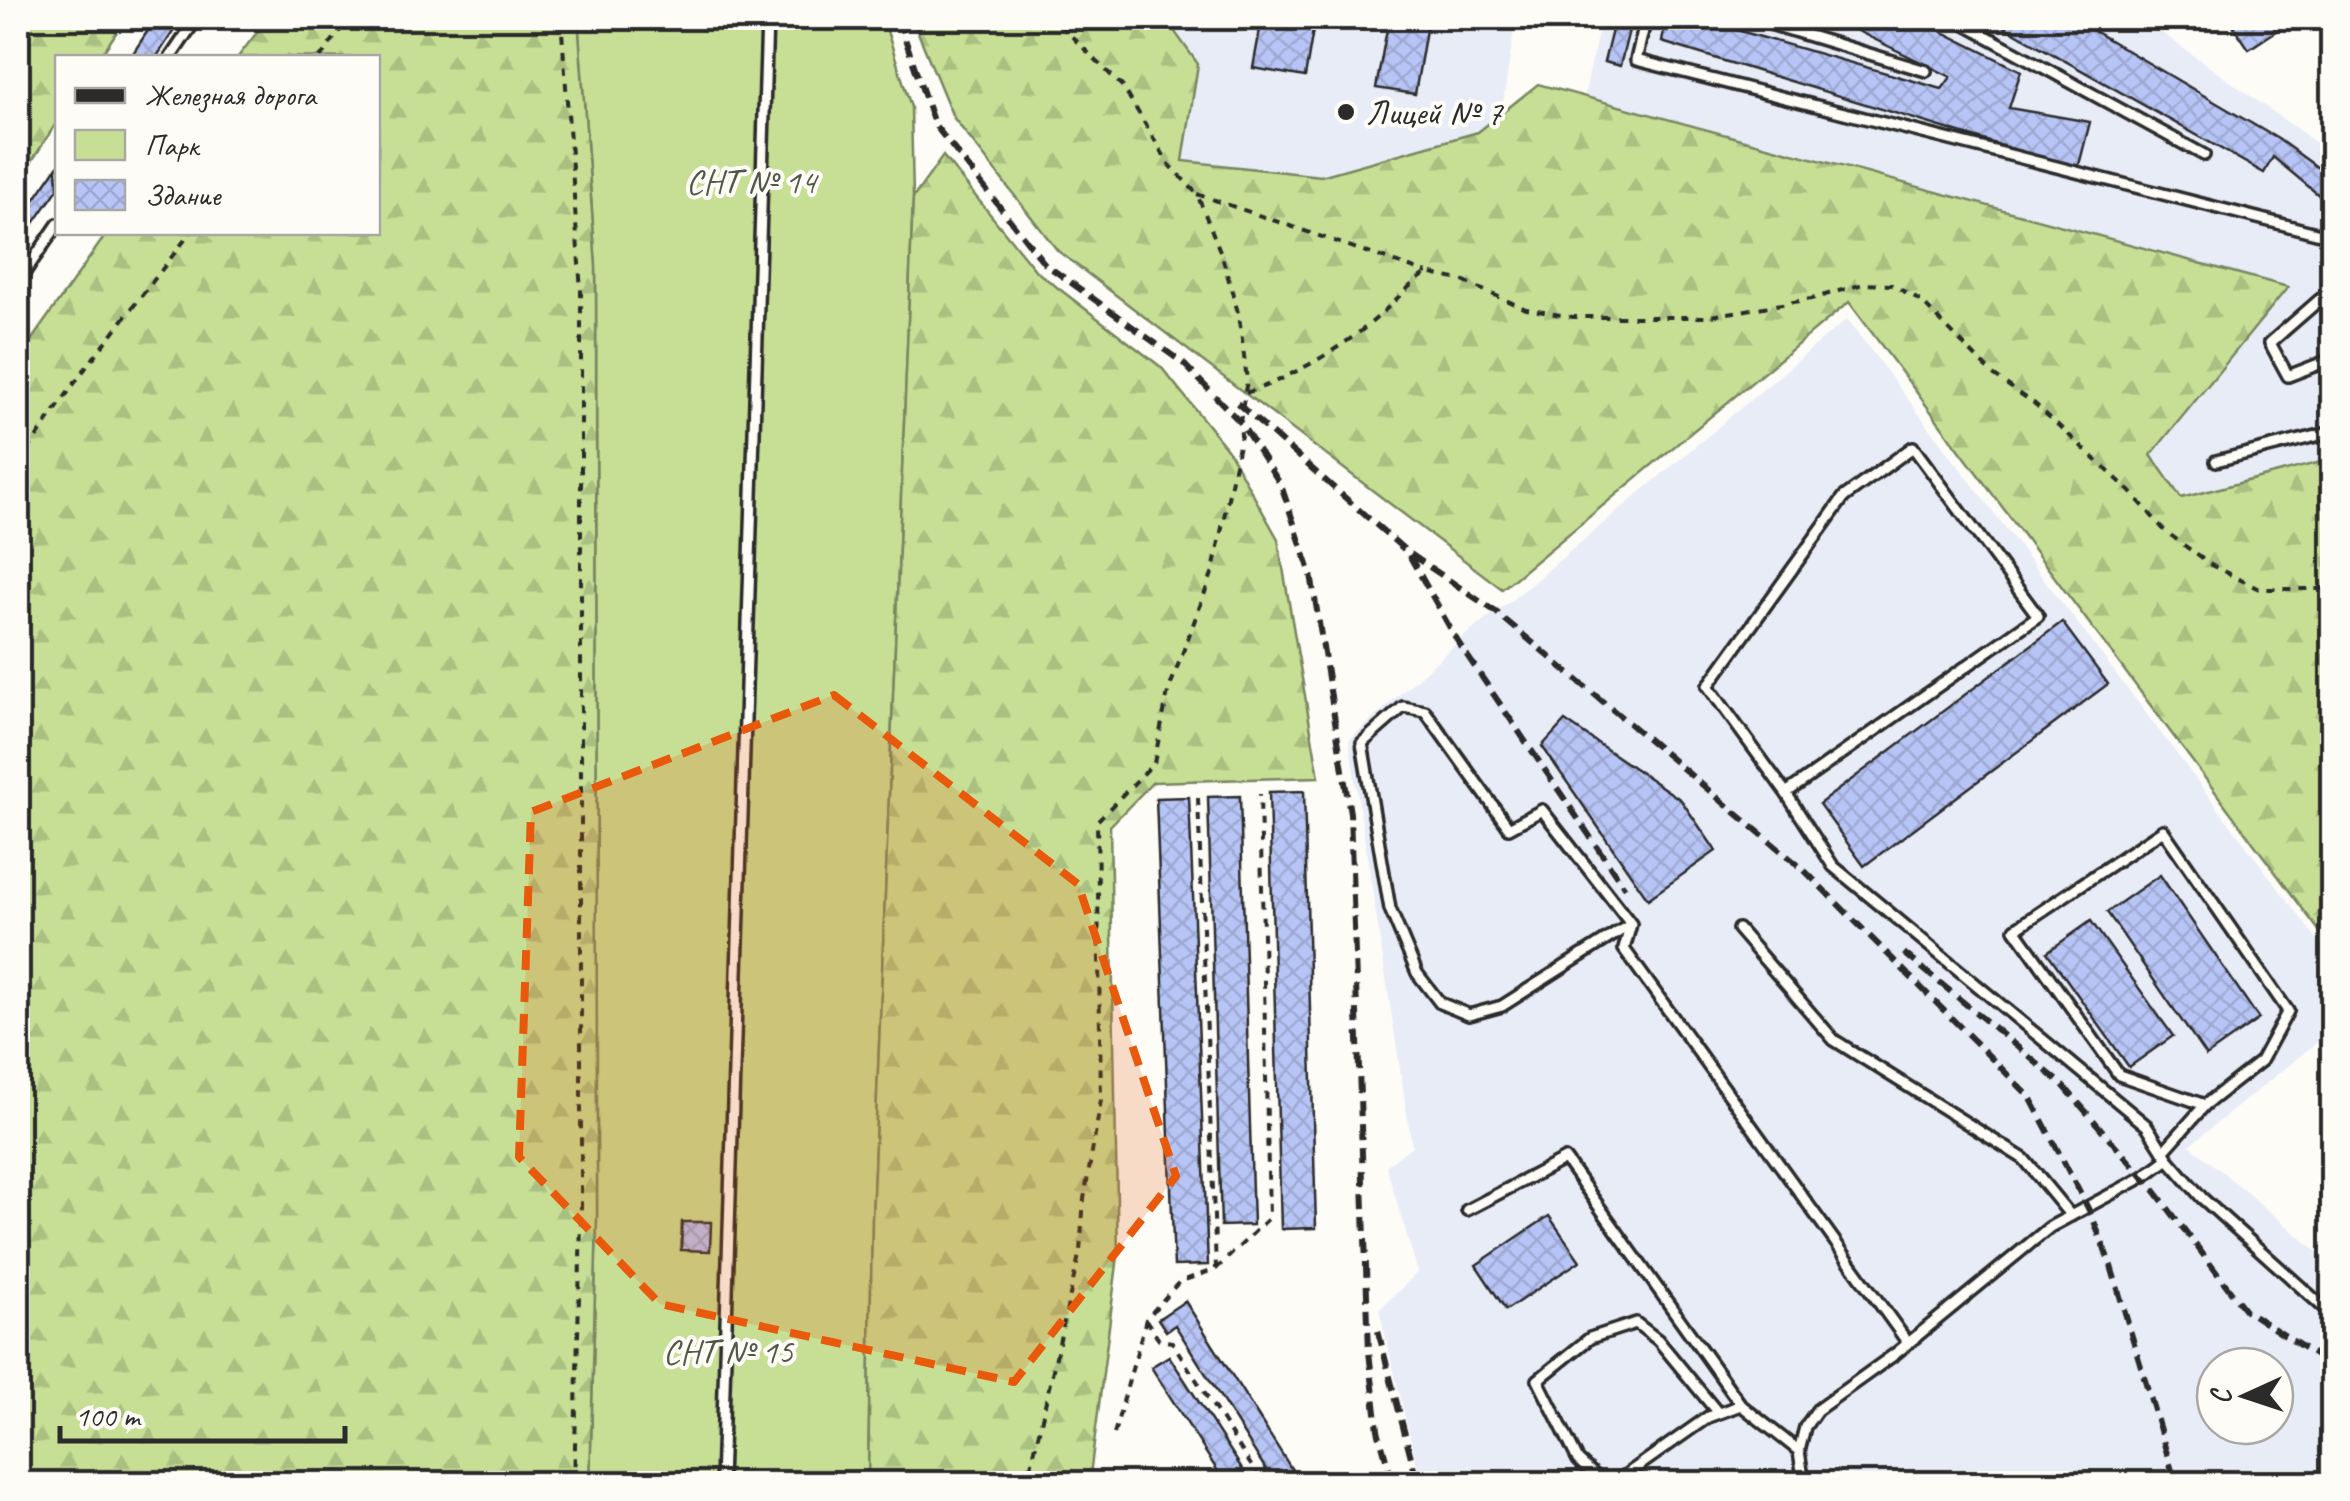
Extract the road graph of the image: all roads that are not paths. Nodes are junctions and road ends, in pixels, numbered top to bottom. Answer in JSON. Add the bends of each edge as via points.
{"nodes":[{"id":1,"x":197,"y":18,"type":"edge"},
{"id":2,"x":767,"y":18,"type":"edge"},
{"id":3,"x":1646,"y":18,"type":"edge"},
{"id":4,"x":1750,"y":18,"type":"edge"},
{"id":5,"x":1953,"y":18,"type":"edge"},
{"id":6,"x":172,"y":55,"type":"edge"},
{"id":7,"x":1926,"y":71,"type":"dead end"},
{"id":8,"x":2204,"y":154,"type":"dead end"},
{"id":9,"x":55,"y":228,"type":"edge"},
{"id":10,"x":2332,"y":237,"type":"edge"},
{"id":11,"x":18,"y":282,"type":"edge"},
{"id":12,"x":2332,"y":292,"type":"edge"},
{"id":13,"x":2332,"y":359,"type":"edge"},
{"id":14,"x":2332,"y":432,"type":"edge"},
{"id":15,"x":2216,"y":461,"type":"dead end"},
{"id":16,"x":1786,"y":793,"type":"junction"},
{"id":17,"x":1631,"y":924,"type":"junction"},
{"id":18,"x":1738,"y":929,"type":"dead end"},
{"id":19,"x":2205,"y":1105,"type":"junction"},
{"id":20,"x":2165,"y":1156,"type":"junction"},
{"id":21,"x":1467,"y":1210,"type":"dead end"},
{"id":22,"x":2071,"y":1216,"type":"junction"},
{"id":23,"x":2332,"y":1315,"type":"edge"},
{"id":24,"x":1908,"y":1343,"type":"junction"},
{"id":25,"x":1741,"y":1404,"type":"junction"},
{"id":26,"x":1718,"y":1413,"type":"junction"},
{"id":27,"x":1799,"y":1451,"type":"junction"},
{"id":28,"x":721,"y":1484,"type":"edge"},
{"id":29,"x":1604,"y":1484,"type":"edge"},
{"id":30,"x":1612,"y":1484,"type":"edge"},
{"id":31,"x":1804,"y":1484,"type":"edge"}],
"edges":[{"from":1,"to":6,"type":"lane"},
{"from":2,"to":28,"type":"lane"},
{"from":3,"to":10,"type":"lane","via":[[1636,60]]},
{"from":4,"to":7,"type":"lane"},
{"from":5,"to":8,"type":"lane"},
{"from":9,"to":11,"type":"lane"},
{"from":12,"to":13,"type":"lane","via":[[2270,343],[2288,376]]},
{"from":14,"to":15,"type":"lane"},
{"from":16,"to":16,"type":"lane","via":[[1708,686],[1844,497],[1914,447],[2038,616]]},
{"from":16,"to":20,"type":"lane","via":[[1833,866],[2147,1126]]},
{"from":17,"to":17,"type":"lane","via":[[1542,810],[1509,828],[1425,712],[1403,707],[1362,742],[1390,909],[1418,973],[1440,1003],[1469,1016],[1502,1006]]},
{"from":17,"to":24,"type":"lane","via":[[1624,948]]},
{"from":18,"to":22,"type":"lane","via":[[1834,1040],[2024,1159]]},
{"from":19,"to":19,"type":"lane","via":[[2261,1061],[2288,1011],[2163,830],[2016,928],[2118,1075]]},
{"from":19,"to":20,"type":"lane"},
{"from":20,"to":22,"type":"lane"},
{"from":20,"to":23,"type":"lane"},
{"from":21,"to":25,"type":"lane","via":[[1565,1158]]},
{"from":22,"to":24,"type":"lane"},
{"from":24,"to":27,"type":"lane","via":[[1817,1410]]},
{"from":25,"to":26,"type":"lane"},
{"from":25,"to":27,"type":"lane"},
{"from":26,"to":29,"type":"lane","via":[[1636,1322],[1590,1338],[1538,1380],[1578,1460]]},
{"from":26,"to":30,"type":"lane"},
{"from":27,"to":31,"type":"lane"}]}
